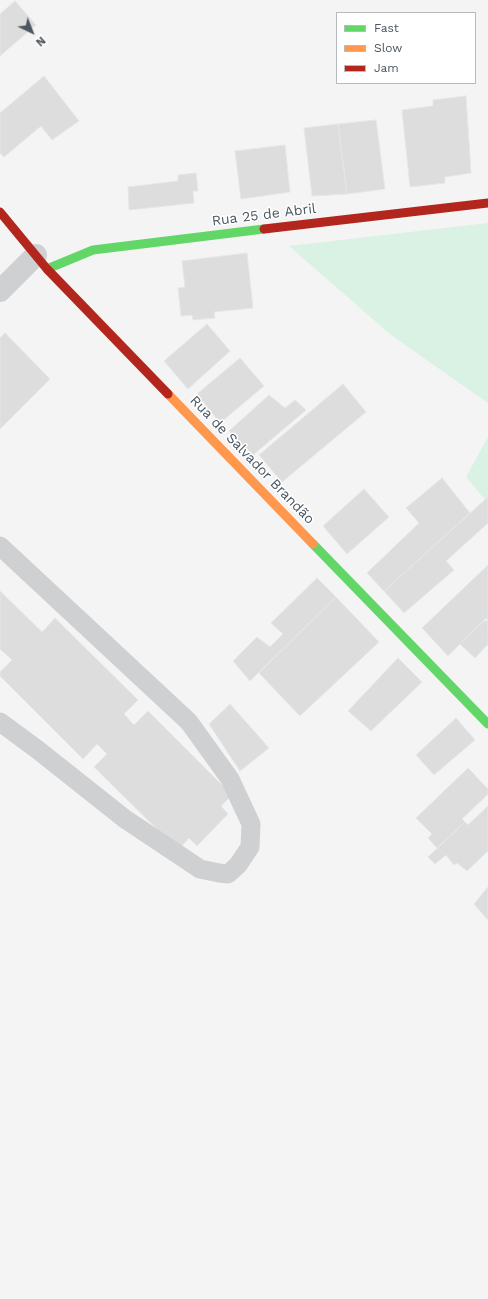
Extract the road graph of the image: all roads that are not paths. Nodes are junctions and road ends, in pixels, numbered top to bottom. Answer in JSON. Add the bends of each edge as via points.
{"nodes":[{"id":1,"x":488,"y":203,"type":"edge"},
{"id":2,"x":0,"y":212,"type":"edge"},
{"id":3,"x":42,"y":262,"type":"junction"},
{"id":4,"x":0,"y":291,"type":"edge"},
{"id":5,"x":0,"y":546,"type":"edge"},
{"id":6,"x":0,"y":722,"type":"edge"},
{"id":7,"x":488,"y":724,"type":"edge"}],
"edges":[{"from":1,"to":3,"type":"main road","name":"Rua 25 de Abril","via":[[93,250]]},
{"from":2,"to":3,"type":"main road","name":"Rua de Salvador Brandão"},
{"from":3,"to":4,"type":"street"},
{"from":3,"to":7,"type":"main road","name":"Rua de Salvador Brandão"},
{"from":5,"to":6,"type":"lane","via":[[189,722],[230,779],[252,824],[250,847],[238,865],[228,874],[200,868],[125,819]]}]}
